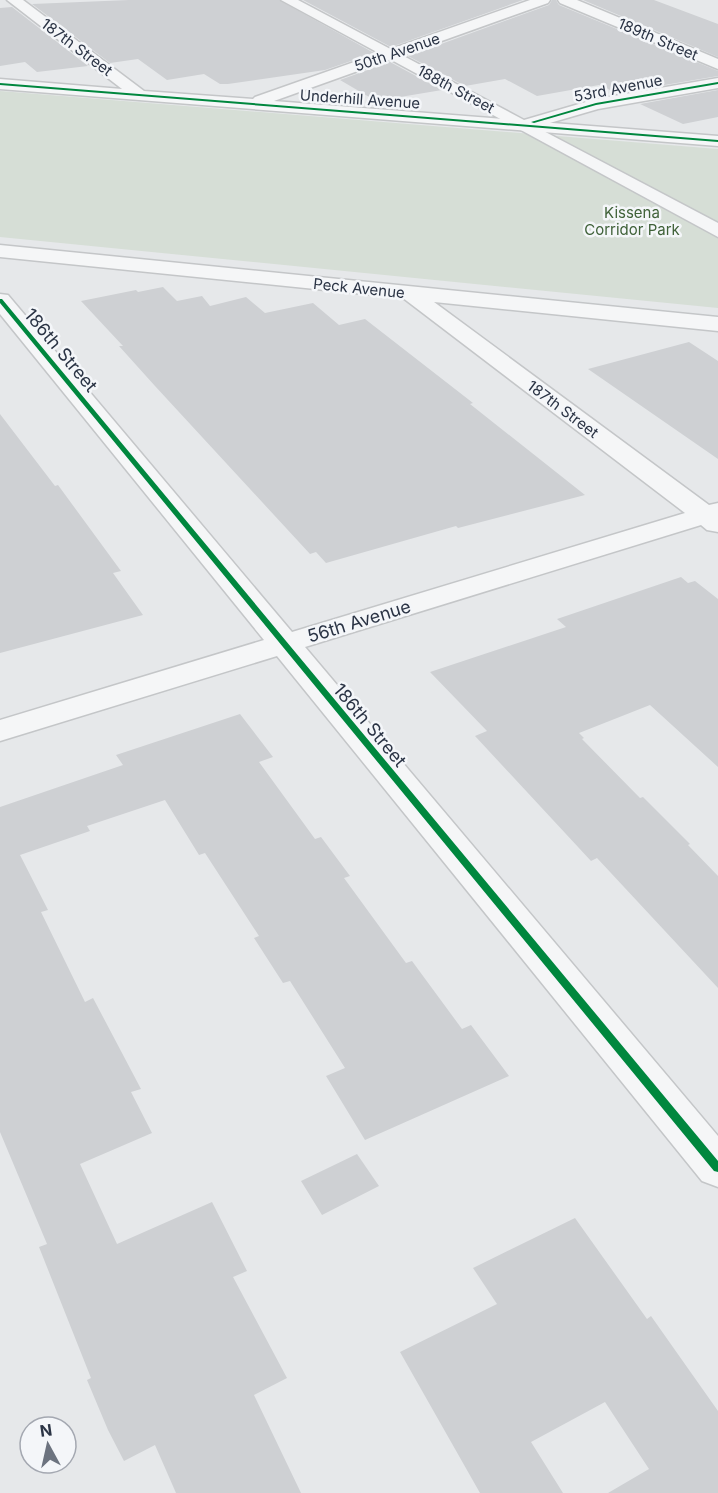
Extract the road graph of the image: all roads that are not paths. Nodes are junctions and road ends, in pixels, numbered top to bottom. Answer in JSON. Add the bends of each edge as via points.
{"nodes":[{"id":1,"x":14,"y":0,"type":"edge"},
{"id":2,"x":288,"y":0,"type":"edge"},
{"id":3,"x":543,"y":0,"type":"edge"},
{"id":4,"x":565,"y":0,"type":"edge"},
{"id":5,"x":390,"y":54,"type":"junction"},
{"id":6,"x":718,"y":64,"type":"edge"},
{"id":7,"x":718,"y":83,"type":"edge"},
{"id":8,"x":0,"y":84,"type":"edge"},
{"id":9,"x":140,"y":95,"type":"junction"},
{"id":10,"x":251,"y":104,"type":"junction"},
{"id":11,"x":524,"y":125,"type":"junction"},
{"id":12,"x":718,"y":141,"type":"edge"},
{"id":13,"x":718,"y":231,"type":"edge"},
{"id":14,"x":0,"y":251,"type":"edge"},
{"id":15,"x":409,"y":293,"type":"junction"},
{"id":16,"x":0,"y":300,"type":"edge"},
{"id":17,"x":718,"y":324,"type":"edge"},
{"id":18,"x":714,"y":517,"type":"edge"},
{"id":19,"x":284,"y":644,"type":"junction"},
{"id":20,"x":0,"y":730,"type":"edge"},
{"id":21,"x":718,"y":1168,"type":"edge"}],
"edges":[{"from":1,"to":9,"type":"street","name":"187th Street"},
{"from":2,"to":5,"type":"street","name":"188th Street"},
{"from":3,"to":5,"type":"street","name":"50th Avenue"},
{"from":4,"to":6,"type":"street","name":"189th Street"},
{"from":5,"to":10,"type":"street","name":"50th Avenue"},
{"from":5,"to":11,"type":"street","name":"188th Street"},
{"from":7,"to":11,"type":"street","name":"53rd Avenue","via":[[596,104]]},
{"from":8,"to":9,"type":"street","name":"Underhill Avenue"},
{"from":9,"to":10,"type":"street","name":"Underhill Avenue"},
{"from":10,"to":11,"type":"street","name":"Underhill Avenue"},
{"from":11,"to":12,"type":"street","name":"Underhill Avenue"},
{"from":11,"to":13,"type":"street","name":"188th Street"},
{"from":14,"to":15,"type":"street","name":"Peck Avenue"},
{"from":15,"to":17,"type":"street","name":"Peck Avenue"},
{"from":15,"to":18,"type":"street","name":"187th Street"},
{"from":16,"to":19,"type":"street","name":"186th Street"},
{"from":18,"to":19,"type":"street","name":"56th Avenue"},
{"from":19,"to":20,"type":"street","name":"56th Avenue"},
{"from":19,"to":21,"type":"street","name":"186th Street"}]}
